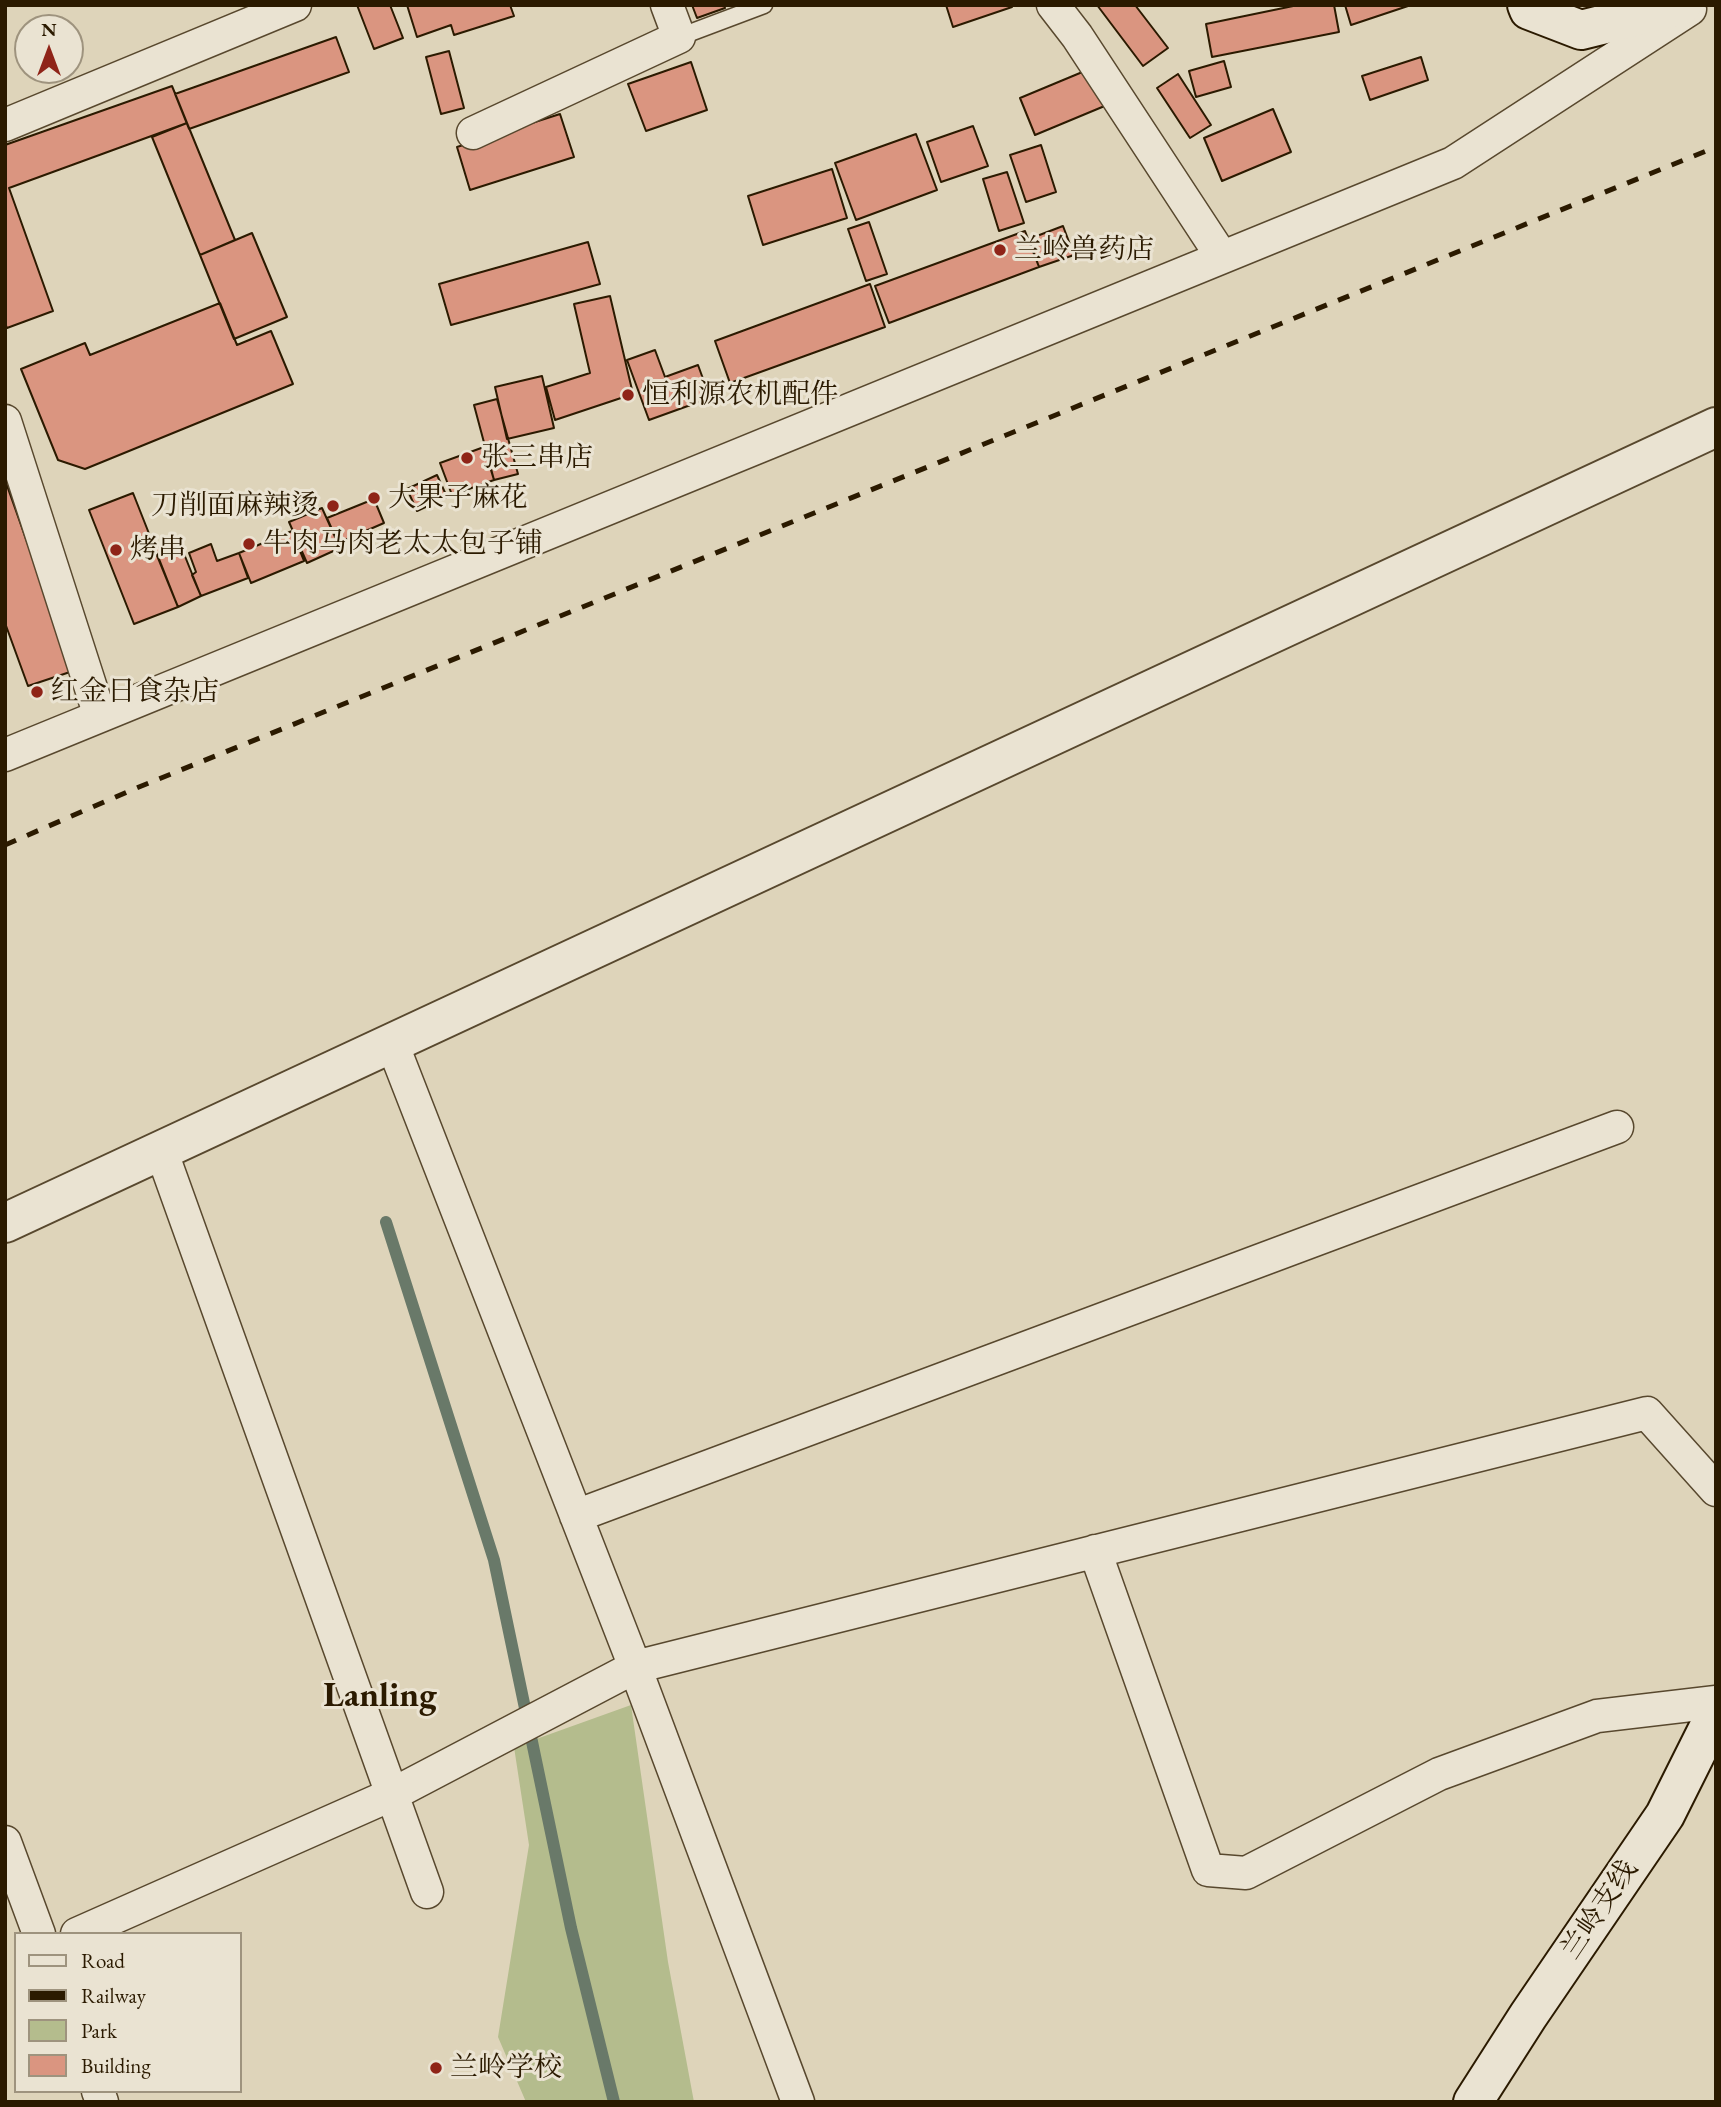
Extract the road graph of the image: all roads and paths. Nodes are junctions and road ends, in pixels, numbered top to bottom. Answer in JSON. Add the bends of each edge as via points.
{"nodes":[{"id":1,"x":295,"y":5,"type":"edge"},
{"id":2,"x":667,"y":5,"type":"edge"},
{"id":3,"x":764,"y":5,"type":"edge"},
{"id":4,"x":1053,"y":5,"type":"edge"},
{"id":5,"x":1527,"y":5,"type":"edge"},
{"id":6,"x":1682,"y":5,"type":"edge"},
{"id":7,"x":1696,"y":5,"type":"edge"},
{"id":8,"x":679,"y":37,"type":"junction"},
{"id":9,"x":5,"y":125,"type":"edge"},
{"id":10,"x":473,"y":133,"type":"dead end"},
{"id":11,"x":1222,"y":257,"type":"junction"},
{"id":12,"x":5,"y":421,"type":"edge"},
{"id":13,"x":1716,"y":427,"type":"edge"},
{"id":14,"x":100,"y":716,"type":"junction"},
{"id":15,"x":5,"y":755,"type":"edge"},
{"id":16,"x":392,"y":1043,"type":"junction"},
{"id":17,"x":1616,"y":1127,"type":"dead end"},
{"id":18,"x":161,"y":1150,"type":"junction"},
{"id":19,"x":5,"y":1223,"type":"edge"},
{"id":20,"x":1716,"y":1490,"type":"edge"},
{"id":21,"x":576,"y":1516,"type":"junction"},
{"id":22,"x":1096,"y":1551,"type":"junction"},
{"id":23,"x":635,"y":1667,"type":"junction"},
{"id":24,"x":1716,"y":1702,"type":"edge"},
{"id":25,"x":1716,"y":1713,"type":"edge"},
{"id":26,"x":393,"y":1794,"type":"junction"},
{"id":27,"x":5,"y":1842,"type":"edge"},
{"id":28,"x":427,"y":1892,"type":"dead end"},
{"id":29,"x":38,"y":1932,"type":"edge"},
{"id":30,"x":82,"y":1932,"type":"edge"},
{"id":31,"x":798,"y":2102,"type":"edge"},
{"id":32,"x":1473,"y":2102,"type":"edge"}],
"edges":[{"from":1,"to":9,"type":"street"},
{"from":2,"to":8,"type":"street"},
{"from":3,"to":8,"type":"lane"},
{"from":4,"to":11,"type":"street"},
{"from":5,"to":6,"type":"street","via":[[1529,10],[1581,30]]},
{"from":7,"to":11,"type":"street","via":[[1453,163]]},
{"from":8,"to":10,"type":"street"},
{"from":11,"to":14,"type":"street"},
{"from":12,"to":14,"type":"street"},
{"from":13,"to":16,"type":"street"},
{"from":14,"to":15,"type":"street"},
{"from":16,"to":18,"type":"street"},
{"from":16,"to":21,"type":"street"},
{"from":17,"to":21,"type":"street"},
{"from":18,"to":19,"type":"street"},
{"from":18,"to":26,"type":"street"},
{"from":20,"to":22,"type":"street","via":[[1647,1413]]},
{"from":21,"to":23,"type":"street"},
{"from":22,"to":23,"type":"street"},
{"from":22,"to":24,"type":"street","via":[[1208,1870],[1246,1873],[1439,1774],[1597,1716]]},
{"from":23,"to":26,"type":"street"},
{"from":23,"to":31,"type":"street"},
{"from":25,"to":32,"type":"street","name":"兰岭支线","via":[[1665,1815]]},
{"from":26,"to":28,"type":"street"},
{"from":26,"to":30,"type":"street"},
{"from":27,"to":29,"type":"street"}]}
